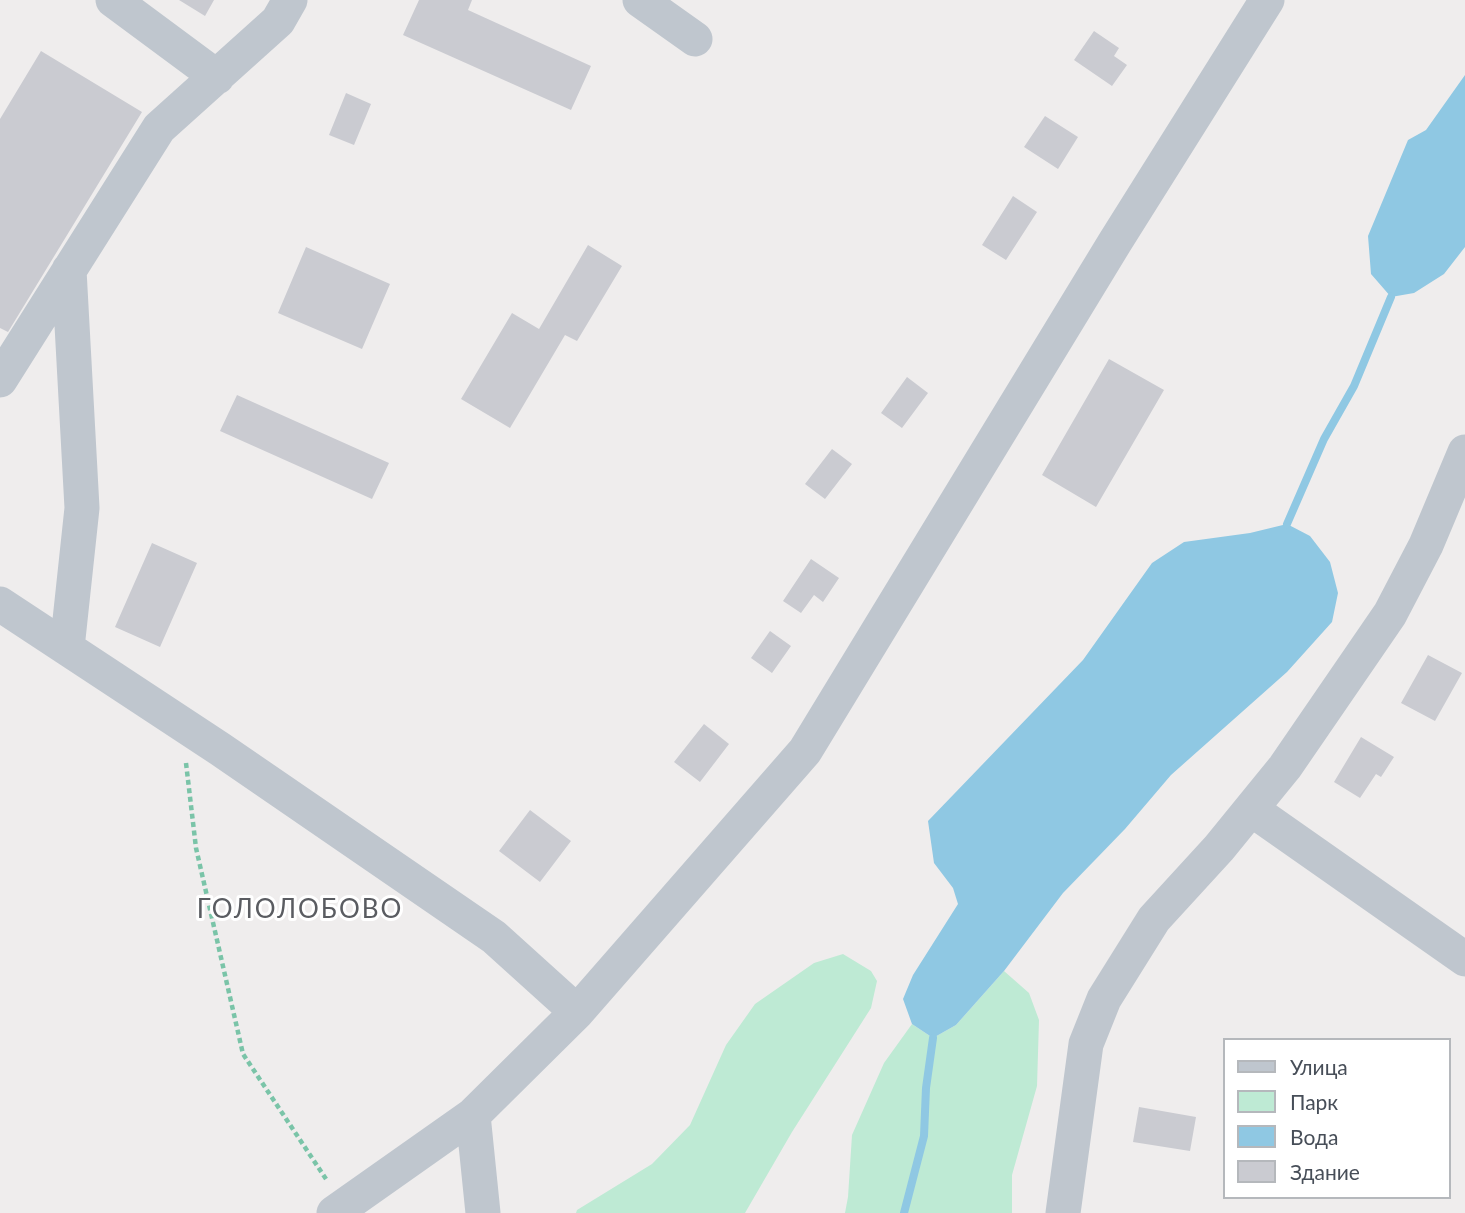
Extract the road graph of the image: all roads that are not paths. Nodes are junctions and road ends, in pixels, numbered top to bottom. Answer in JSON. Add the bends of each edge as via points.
{"nodes":[{"id":1,"x":113,"y":0,"type":"edge"},
{"id":2,"x":290,"y":0,"type":"edge"},
{"id":3,"x":640,"y":0,"type":"edge"},
{"id":4,"x":1268,"y":0,"type":"edge"},
{"id":5,"x":695,"y":39,"type":"dead end"},
{"id":6,"x":217,"y":77,"type":"junction"},
{"id":7,"x":69,"y":270,"type":"junction"},
{"id":8,"x":0,"y":380,"type":"edge"},
{"id":9,"x":1465,"y":452,"type":"edge"},
{"id":10,"x":0,"y":604,"type":"edge"},
{"id":11,"x":67,"y":648,"type":"junction"},
{"id":12,"x":1251,"y":810,"type":"junction"},
{"id":13,"x":1465,"y":959,"type":"edge"},
{"id":14,"x":578,"y":1012,"type":"junction"},
{"id":15,"x":473,"y":1115,"type":"junction"},
{"id":16,"x":339,"y":1209,"type":"edge"},
{"id":17,"x":483,"y":1213,"type":"edge"},
{"id":18,"x":1063,"y":1213,"type":"edge"}],
"edges":[{"from":1,"to":6,"type":"street"},
{"from":2,"to":6,"type":"street","via":[[278,21]]},
{"from":3,"to":5,"type":"street"},
{"from":4,"to":14,"type":"street","via":[[1115,242],[806,751]]},
{"from":6,"to":7,"type":"street","via":[[159,128]]},
{"from":7,"to":8,"type":"street"},
{"from":7,"to":11,"type":"street","via":[[82,508]]},
{"from":9,"to":12,"type":"street","via":[[1426,545],[1390,614]]},
{"from":10,"to":11,"type":"street"},
{"from":11,"to":14,"type":"street","via":[[494,937]]},
{"from":12,"to":13,"type":"street"},
{"from":12,"to":18,"type":"street","via":[[1154,919],[1104,999],[1086,1044]]},
{"from":14,"to":15,"type":"street"},
{"from":15,"to":16,"type":"street"},
{"from":15,"to":17,"type":"street"}]}
